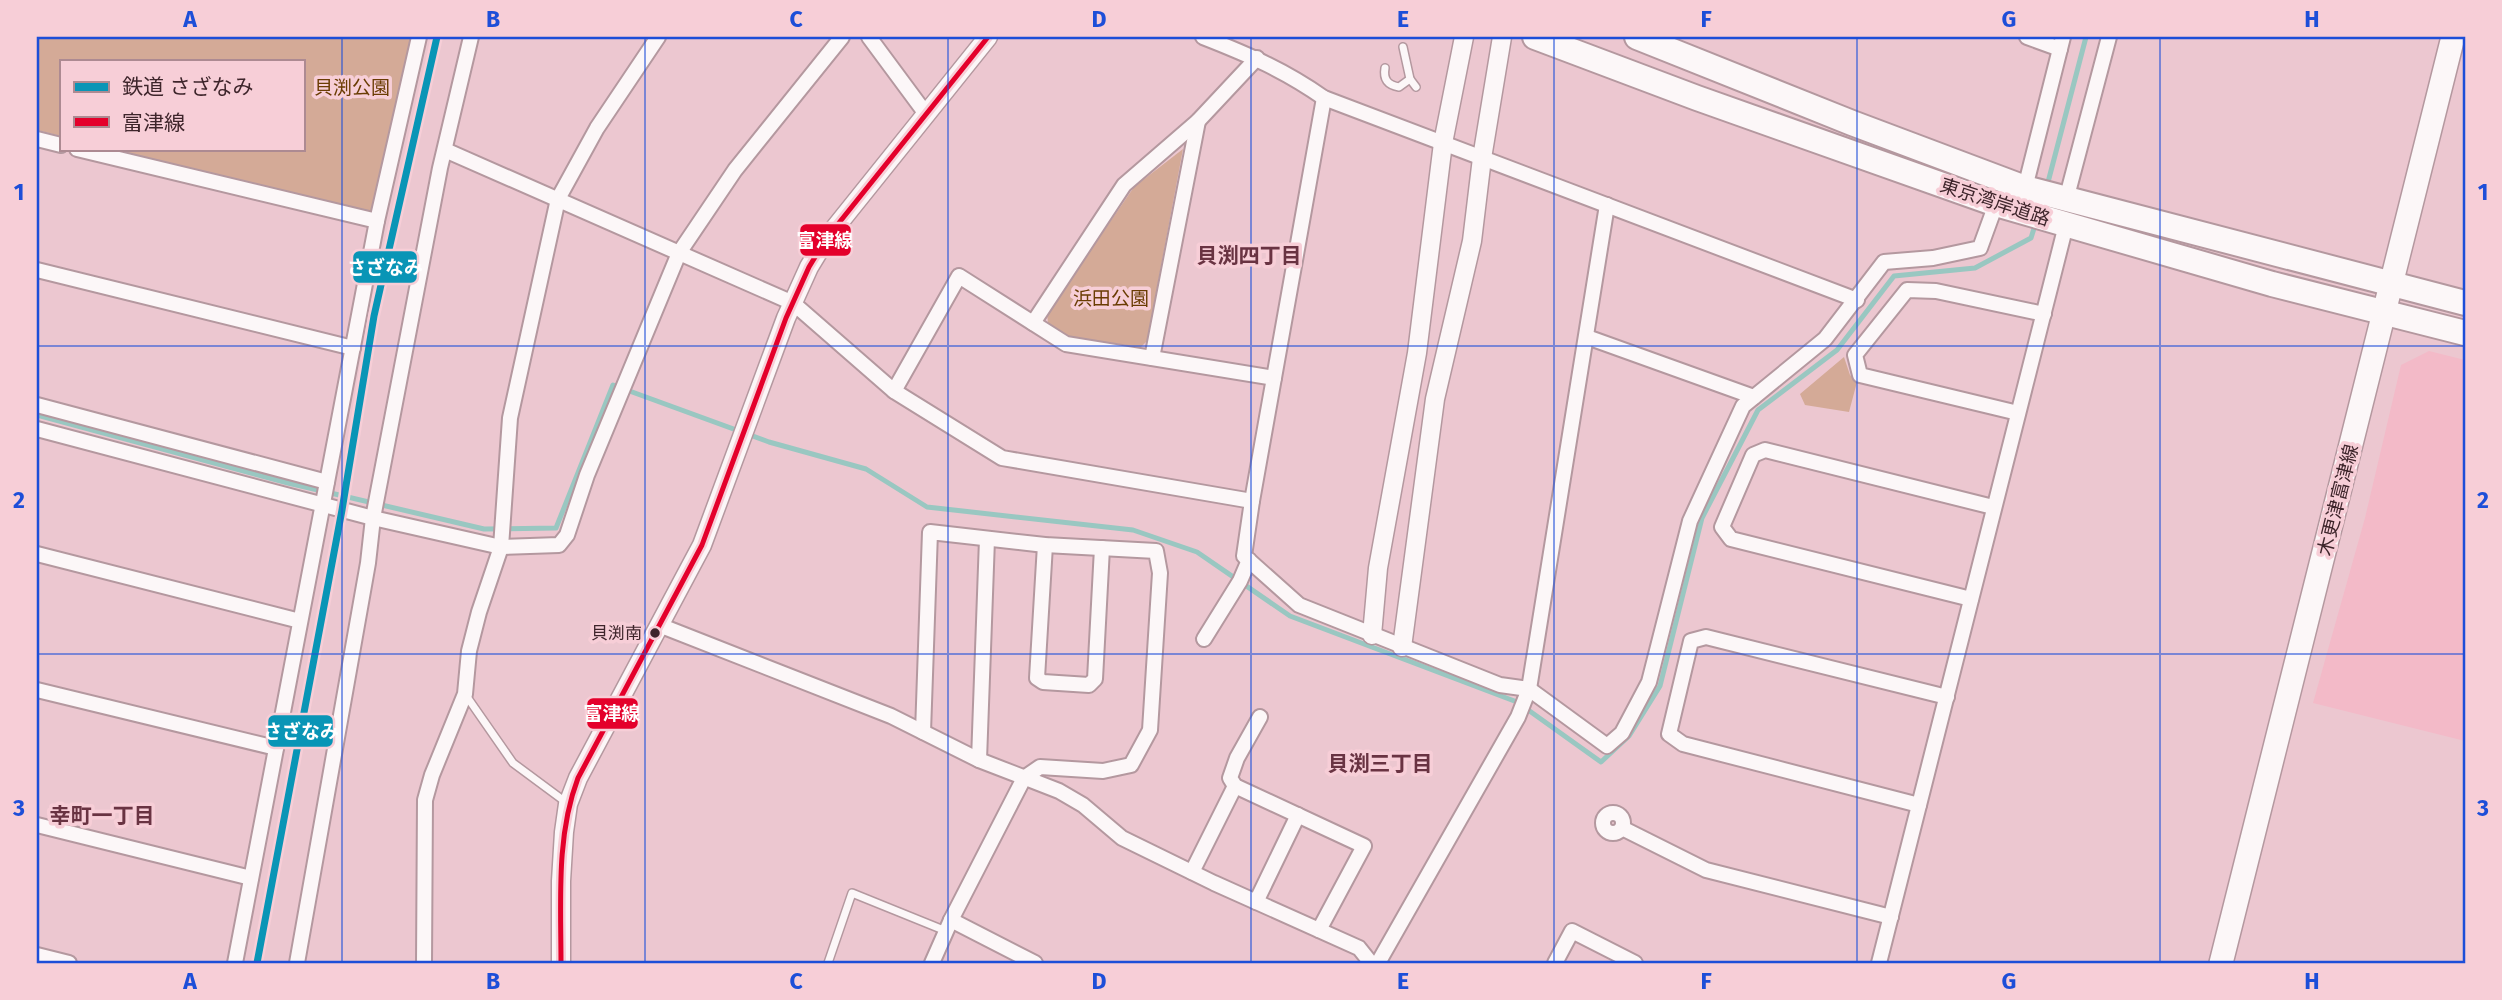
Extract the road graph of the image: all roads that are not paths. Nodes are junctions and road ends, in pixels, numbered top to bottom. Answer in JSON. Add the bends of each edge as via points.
{"nodes":[{"id":1,"x":419,"y":37,"type":"edge"},
{"id":2,"x":471,"y":37,"type":"edge"},
{"id":3,"x":658,"y":37,"type":"edge"},
{"id":4,"x":842,"y":37,"type":"edge"},
{"id":5,"x":869,"y":37,"type":"edge"},
{"id":6,"x":988,"y":37,"type":"edge"},
{"id":7,"x":1203,"y":37,"type":"edge"},
{"id":8,"x":1464,"y":37,"type":"edge"},
{"id":9,"x":1502,"y":37,"type":"edge"},
{"id":10,"x":1535,"y":37,"type":"edge"},
{"id":11,"x":1637,"y":37,"type":"edge"},
{"id":12,"x":2027,"y":37,"type":"edge"},
{"id":13,"x":2109,"y":37,"type":"edge"},
{"id":14,"x":2453,"y":37,"type":"edge"},
{"id":15,"x":2062,"y":43,"type":"edge"},
{"id":16,"x":1403,"y":47,"type":"dead end"},
{"id":17,"x":1257,"y":58,"type":"junction"},
{"id":18,"x":1385,"y":68,"type":"dead end"},
{"id":19,"x":1410,"y":79,"type":"junction"},
{"id":20,"x":1416,"y":87,"type":"dead end"},
{"id":21,"x":1324,"y":98,"type":"junction"},
{"id":22,"x":926,"y":114,"type":"junction"},
{"id":23,"x":1198,"y":121,"type":"junction"},
{"id":24,"x":37,"y":139,"type":"edge"},
{"id":25,"x":1443,"y":143,"type":"junction"},
{"id":26,"x":60,"y":145,"type":"edge"},
{"id":27,"x":81,"y":150,"type":"edge"},
{"id":28,"x":445,"y":150,"type":"junction"},
{"id":29,"x":1482,"y":158,"type":"junction"},
{"id":30,"x":2025,"y":188,"type":"junction"},
{"id":31,"x":558,"y":199,"type":"junction"},
{"id":32,"x":2067,"y":200,"type":"junction"},
{"id":33,"x":1996,"y":204,"type":"junction"},
{"id":34,"x":1607,"y":205,"type":"junction"},
{"id":35,"x":377,"y":221,"type":"junction"},
{"id":36,"x":2066,"y":225,"type":"junction"},
{"id":37,"x":680,"y":253,"type":"junction"},
{"id":38,"x":37,"y":270,"type":"edge"},
{"id":39,"x":2392,"y":284,"type":"junction"},
{"id":40,"x":1857,"y":300,"type":"junction"},
{"id":41,"x":793,"y":303,"type":"junction"},
{"id":42,"x":2465,"y":303,"type":"edge"},
{"id":43,"x":2385,"y":312,"type":"junction"},
{"id":44,"x":2043,"y":314,"type":"junction"},
{"id":45,"x":1033,"y":323,"type":"junction"},
{"id":46,"x":2465,"y":333,"type":"edge"},
{"id":47,"x":1587,"y":337,"type":"junction"},
{"id":48,"x":353,"y":348,"type":"junction"},
{"id":49,"x":1152,"y":358,"type":"junction"},
{"id":50,"x":1274,"y":378,"type":"junction"},
{"id":51,"x":894,"y":391,"type":"junction"},
{"id":52,"x":1754,"y":397,"type":"junction"},
{"id":53,"x":37,"y":405,"type":"edge"},
{"id":54,"x":2018,"y":413,"type":"junction"},
{"id":55,"x":37,"y":429,"type":"edge"},
{"id":56,"x":327,"y":482,"type":"junction"},
{"id":57,"x":1252,"y":501,"type":"junction"},
{"id":58,"x":323,"y":504,"type":"junction"},
{"id":59,"x":1993,"y":507,"type":"junction"},
{"id":60,"x":373,"y":518,"type":"junction"},
{"id":61,"x":987,"y":539,"type":"junction"},
{"id":62,"x":1045,"y":545,"type":"junction"},
{"id":63,"x":501,"y":547,"type":"junction"},
{"id":64,"x":1102,"y":548,"type":"junction"},
{"id":65,"x":37,"y":554,"type":"edge"},
{"id":66,"x":1249,"y":560,"type":"junction"},
{"id":67,"x":1971,"y":599,"type":"junction"},
{"id":68,"x":300,"y":621,"type":"junction"},
{"id":69,"x":659,"y":625,"type":"junction"},
{"id":70,"x":1372,"y":635,"type":"junction"},
{"id":71,"x":1204,"y":639,"type":"dead end"},
{"id":72,"x":1402,"y":647,"type":"junction"},
{"id":73,"x":1528,"y":689,"type":"junction"},
{"id":74,"x":37,"y":690,"type":"edge"},
{"id":75,"x":465,"y":694,"type":"junction"},
{"id":76,"x":1947,"y":697,"type":"junction"},
{"id":77,"x":1260,"y":717,"type":"dead end"},
{"id":78,"x":923,"y":732,"type":"junction"},
{"id":79,"x":276,"y":748,"type":"junction"},
{"id":80,"x":979,"y":760,"type":"junction"},
{"id":81,"x":1024,"y":778,"type":"junction"},
{"id":82,"x":1235,"y":786,"type":"junction"},
{"id":83,"x":568,"y":804,"type":"junction"},
{"id":84,"x":1919,"y":805,"type":"junction"},
{"id":85,"x":1298,"y":815,"type":"junction"},
{"id":86,"x":37,"y":825,"type":"edge"},
{"id":87,"x":1622,"y":828,"type":"dead end"},
{"id":88,"x":1192,"y":872,"type":"junction"},
{"id":89,"x":251,"y":878,"type":"junction"},
{"id":90,"x":1256,"y":902,"type":"junction"},
{"id":91,"x":1891,"y":917,"type":"junction"},
{"id":92,"x":948,"y":926,"type":"junction"},
{"id":93,"x":1319,"y":930,"type":"junction"},
{"id":94,"x":37,"y":955,"type":"edge"},
{"id":95,"x":69,"y":963,"type":"edge"},
{"id":96,"x":235,"y":963,"type":"edge"},
{"id":97,"x":297,"y":963,"type":"edge"},
{"id":98,"x":424,"y":963,"type":"edge"},
{"id":99,"x":561,"y":963,"type":"edge"},
{"id":100,"x":828,"y":963,"type":"edge"},
{"id":101,"x":932,"y":963,"type":"edge"},
{"id":102,"x":1035,"y":963,"type":"edge"},
{"id":103,"x":1371,"y":963,"type":"edge"},
{"id":104,"x":1378,"y":963,"type":"edge"},
{"id":105,"x":1555,"y":963,"type":"edge"},
{"id":106,"x":1635,"y":963,"type":"edge"},
{"id":107,"x":1879,"y":963,"type":"edge"},
{"id":108,"x":2221,"y":963,"type":"edge"}],
"edges":[{"from":1,"to":35,"type":"street"},
{"from":2,"to":28,"type":"street"},
{"from":3,"to":31,"type":"street","via":[[597,128]]},
{"from":4,"to":37,"type":"street","via":[[735,170]]},
{"from":5,"to":22,"type":"street"},
{"from":6,"to":22,"type":"street"},
{"from":7,"to":17,"type":"street"},
{"from":8,"to":25,"type":"street"},
{"from":9,"to":29,"type":"street"},
{"from":10,"to":33,"type":"highway","name":"東京湾岸道路"},
{"from":11,"to":30,"type":"highway","name":"東京湾岸道路"},
{"from":12,"to":15,"type":"street"},
{"from":13,"to":32,"type":"street"},
{"from":14,"to":39,"type":"main road","name":"木更津富津線"},
{"from":15,"to":30,"type":"street"},
{"from":16,"to":19,"type":"lane"},
{"from":17,"to":21,"type":"street"},
{"from":17,"to":23,"type":"street"},
{"from":18,"to":19,"type":"lane","via":[[1386,81],[1392,85],[1399,87]]},
{"from":19,"to":20,"type":"lane"},
{"from":21,"to":25,"type":"street"},
{"from":21,"to":50,"type":"street"},
{"from":22,"to":41,"type":"street","via":[[826,239]]},
{"from":23,"to":45,"type":"street","via":[[1124,186]]},
{"from":23,"to":49,"type":"street"},
{"from":24,"to":26,"type":"street"},
{"from":25,"to":29,"type":"street"},
{"from":25,"to":70,"type":"street","via":[[1417,353],[1378,568]]},
{"from":27,"to":35,"type":"street"},
{"from":28,"to":31,"type":"street"},
{"from":28,"to":60,"type":"street"},
{"from":29,"to":34,"type":"street"},
{"from":29,"to":72,"type":"street","via":[[1472,241],[1435,399]]},
{"from":30,"to":32,"type":"highway","name":"東京湾岸道路"},
{"from":31,"to":37,"type":"street"},
{"from":31,"to":63,"type":"street","via":[[510,418]]},
{"from":32,"to":39,"type":"highway","name":"東京湾岸道路"},
{"from":33,"to":36,"type":"highway","name":"東京湾岸道路"},
{"from":33,"to":40,"type":"street","via":[[1980,248],[1884,262]]},
{"from":34,"to":40,"type":"street"},
{"from":34,"to":47,"type":"street"},
{"from":35,"to":48,"type":"street"},
{"from":36,"to":43,"type":"highway","name":"東京湾岸道路"},
{"from":36,"to":44,"type":"street"},
{"from":37,"to":41,"type":"street"},
{"from":37,"to":63,"type":"street","via":[[587,475],[567,535],[559,545]]},
{"from":38,"to":48,"type":"street"},
{"from":39,"to":42,"type":"highway","name":"東京湾岸道路"},
{"from":39,"to":43,"type":"main road","name":"木更津富津線"},
{"from":40,"to":52,"type":"street","via":[[1825,339]]},
{"from":41,"to":51,"type":"street"},
{"from":41,"to":69,"type":"street","via":[[702,545]]},
{"from":43,"to":46,"type":"highway","name":"東京湾岸道路"},
{"from":43,"to":108,"type":"main road","name":"木更津富津線"},
{"from":44,"to":54,"type":"street"},
{"from":44,"to":54,"type":"street","via":[[1936,291],[1907,290],[1855,355],[1860,375]]},
{"from":45,"to":49,"type":"street","via":[[1066,344]]},
{"from":45,"to":51,"type":"street","via":[[959,276]]},
{"from":47,"to":52,"type":"street"},
{"from":47,"to":73,"type":"street"},
{"from":48,"to":56,"type":"street"},
{"from":49,"to":50,"type":"street"},
{"from":50,"to":57,"type":"street"},
{"from":51,"to":57,"type":"street","via":[[1002,458]]},
{"from":52,"to":73,"type":"street","via":[[1743,406],[1690,521],[1649,682],[1622,733],[1607,747]]},
{"from":53,"to":56,"type":"street"},
{"from":54,"to":59,"type":"street"},
{"from":55,"to":58,"type":"street"},
{"from":56,"to":58,"type":"street"},
{"from":57,"to":66,"type":"street","via":[[1244,556]]},
{"from":58,"to":60,"type":"street"},
{"from":58,"to":68,"type":"street"},
{"from":59,"to":67,"type":"street"},
{"from":59,"to":67,"type":"street","via":[[1765,450],[1753,455],[1722,527],[1731,539]]},
{"from":60,"to":63,"type":"street"},
{"from":60,"to":97,"type":"street"},
{"from":61,"to":62,"type":"street"},
{"from":61,"to":78,"type":"street","via":[[930,533]]},
{"from":61,"to":80,"type":"street"},
{"from":62,"to":64,"type":"street"},
{"from":62,"to":64,"type":"street","via":[[1037,678],[1089,685],[1095,679]]},
{"from":63,"to":75,"type":"street","via":[[469,651]]},
{"from":64,"to":81,"type":"street","via":[[1156,551],[1160,572],[1150,730],[1132,765],[1103,771],[1040,767]]},
{"from":65,"to":68,"type":"street"},
{"from":66,"to":70,"type":"street","via":[[1299,605]]},
{"from":66,"to":71,"type":"street"},
{"from":67,"to":76,"type":"street"},
{"from":68,"to":79,"type":"street"},
{"from":69,"to":78,"type":"street"},
{"from":69,"to":83,"type":"street"},
{"from":70,"to":72,"type":"street"},
{"from":72,"to":73,"type":"street","via":[[1500,685]]},
{"from":73,"to":104,"type":"street","via":[[1518,718]]},
{"from":74,"to":79,"type":"street"},
{"from":75,"to":83,"type":"lane","via":[[513,762]]},
{"from":75,"to":98,"type":"street","via":[[425,800]]},
{"from":76,"to":84,"type":"street"},
{"from":76,"to":84,"type":"street","via":[[1706,636],[1691,641],[1669,734],[1683,744]]},
{"from":77,"to":82,"type":"street","via":[[1237,758],[1230,778]]},
{"from":78,"to":80,"type":"street"},
{"from":79,"to":89,"type":"street"},
{"from":80,"to":81,"type":"street"},
{"from":81,"to":88,"type":"street","via":[[1059,791],[1122,838]]},
{"from":81,"to":92,"type":"street"},
{"from":82,"to":85,"type":"street"},
{"from":82,"to":88,"type":"street"},
{"from":83,"to":99,"type":"street","via":[[561,881]]},
{"from":84,"to":91,"type":"street"},
{"from":85,"to":90,"type":"street"},
{"from":85,"to":93,"type":"street","via":[[1364,846]]},
{"from":86,"to":89,"type":"street"},
{"from":87,"to":91,"type":"street","via":[[1706,870]]},
{"from":88,"to":90,"type":"street"},
{"from":89,"to":96,"type":"street"},
{"from":90,"to":93,"type":"street"},
{"from":91,"to":107,"type":"street"},
{"from":92,"to":100,"type":"lane","via":[[852,893]]},
{"from":92,"to":101,"type":"street"},
{"from":92,"to":102,"type":"street"},
{"from":93,"to":103,"type":"street","via":[[1359,948]]},
{"from":94,"to":95,"type":"street"},
{"from":105,"to":106,"type":"street","via":[[1572,931]]}]}
